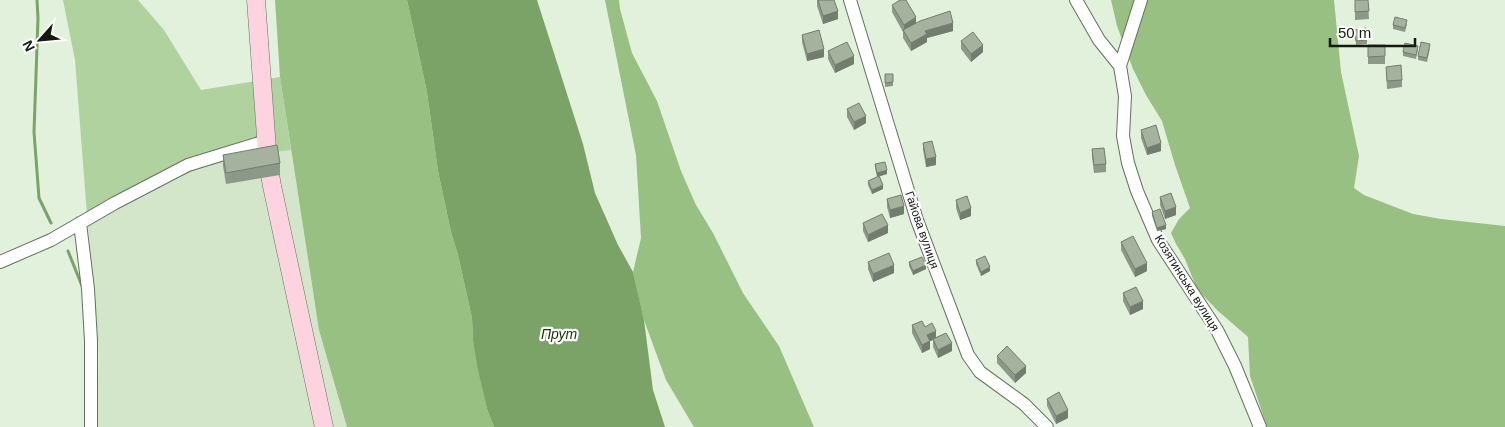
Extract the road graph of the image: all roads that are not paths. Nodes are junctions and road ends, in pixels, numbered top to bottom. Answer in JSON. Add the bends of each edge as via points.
{"nodes":[{"id":1,"x":256,"y":0,"type":"edge"},
{"id":2,"x":850,"y":0,"type":"edge"},
{"id":3,"x":1076,"y":0,"type":"edge"},
{"id":4,"x":1140,"y":0,"type":"edge"},
{"id":5,"x":1120,"y":66,"type":"junction"},
{"id":6,"x":266,"y":141,"type":"junction"},
{"id":7,"x":80,"y":223,"type":"junction"},
{"id":8,"x":0,"y":262,"type":"edge"},
{"id":9,"x":91,"y":427,"type":"edge"},
{"id":10,"x":324,"y":427,"type":"edge"},
{"id":11,"x":1047,"y":427,"type":"edge"},
{"id":12,"x":1260,"y":427,"type":"edge"}],
"edges":[{"from":1,"to":6,"type":"street"},
{"from":2,"to":11,"type":"street","name":"Гайова вулиця","via":[[917,220],[968,355],[980,372],[1024,404]]},
{"from":3,"to":5,"type":"street","name":"Козятинська вулиця","via":[[1099,40]]},
{"from":4,"to":5,"type":"street"},
{"from":5,"to":12,"type":"street","name":"Козятинська вулиця","via":[[1125,96],[1123,136],[1138,191],[1158,240],[1218,330]]},
{"from":6,"to":7,"type":"street","via":[[188,165]]},
{"from":6,"to":10,"type":"street","via":[[272,186]]},
{"from":7,"to":8,"type":"street","via":[[51,240]]},
{"from":7,"to":9,"type":"street","via":[[91,333]]}]}
